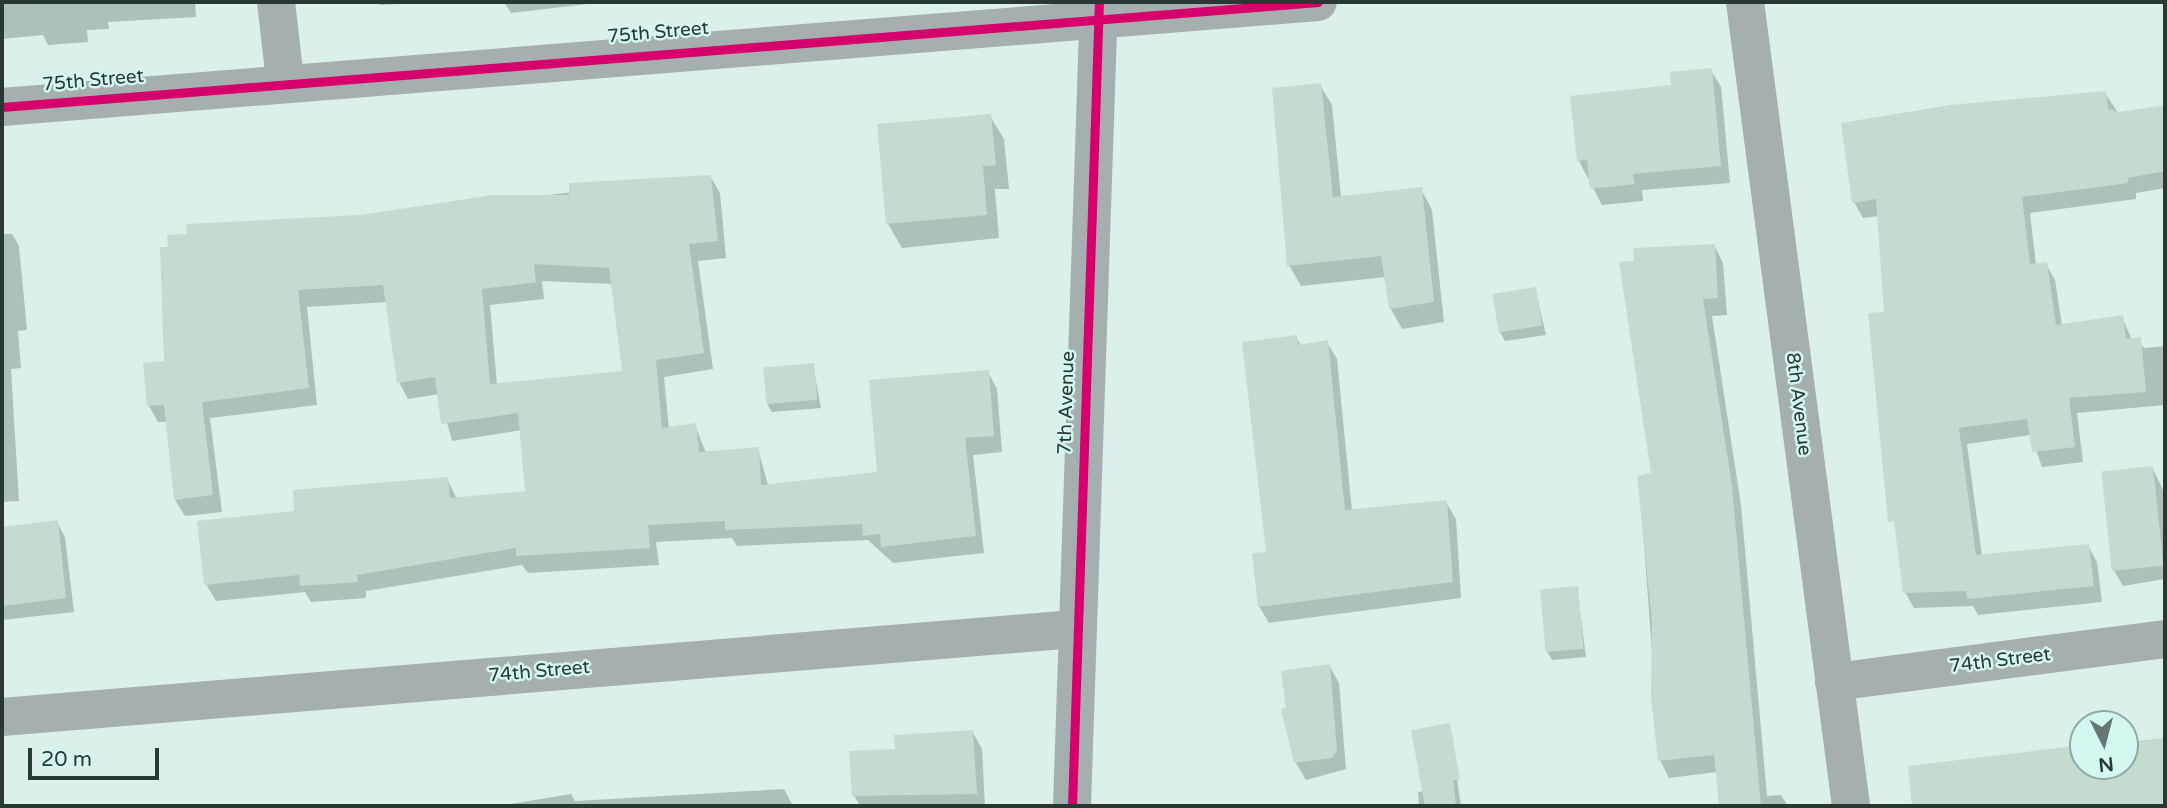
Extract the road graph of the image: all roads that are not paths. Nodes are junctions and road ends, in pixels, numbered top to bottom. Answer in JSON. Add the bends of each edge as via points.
{"nodes":[{"id":1,"x":276,"y":2,"type":"edge"},
{"id":2,"x":1318,"y":2,"type":"edge"},
{"id":3,"x":1745,"y":2,"type":"edge"},
{"id":4,"x":1099,"y":9,"type":"edge"},
{"id":5,"x":285,"y":80,"type":"junction"},
{"id":6,"x":2,"y":107,"type":"edge"},
{"id":7,"x":1075,"y":629,"type":"junction"},
{"id":8,"x":2165,"y":639,"type":"edge"},
{"id":9,"x":1834,"y":682,"type":"junction"},
{"id":10,"x":2,"y":717,"type":"edge"},
{"id":11,"x":1072,"y":806,"type":"edge"},
{"id":12,"x":1851,"y":806,"type":"edge"}],
"edges":[{"from":1,"to":5,"type":"street"},
{"from":2,"to":4,"type":"street","name":"75th Street"},
{"from":3,"to":9,"type":"street","name":"8th Avenue"},
{"from":4,"to":5,"type":"street","name":"75th Street"},
{"from":4,"to":7,"type":"street","name":"7th Avenue"},
{"from":5,"to":6,"type":"street","name":"75th Street"},
{"from":7,"to":10,"type":"street","name":"74th Street"},
{"from":7,"to":11,"type":"street","name":"7th Avenue"},
{"from":8,"to":9,"type":"street","name":"74th Street"},
{"from":9,"to":12,"type":"street","name":"8th Avenue"}]}
